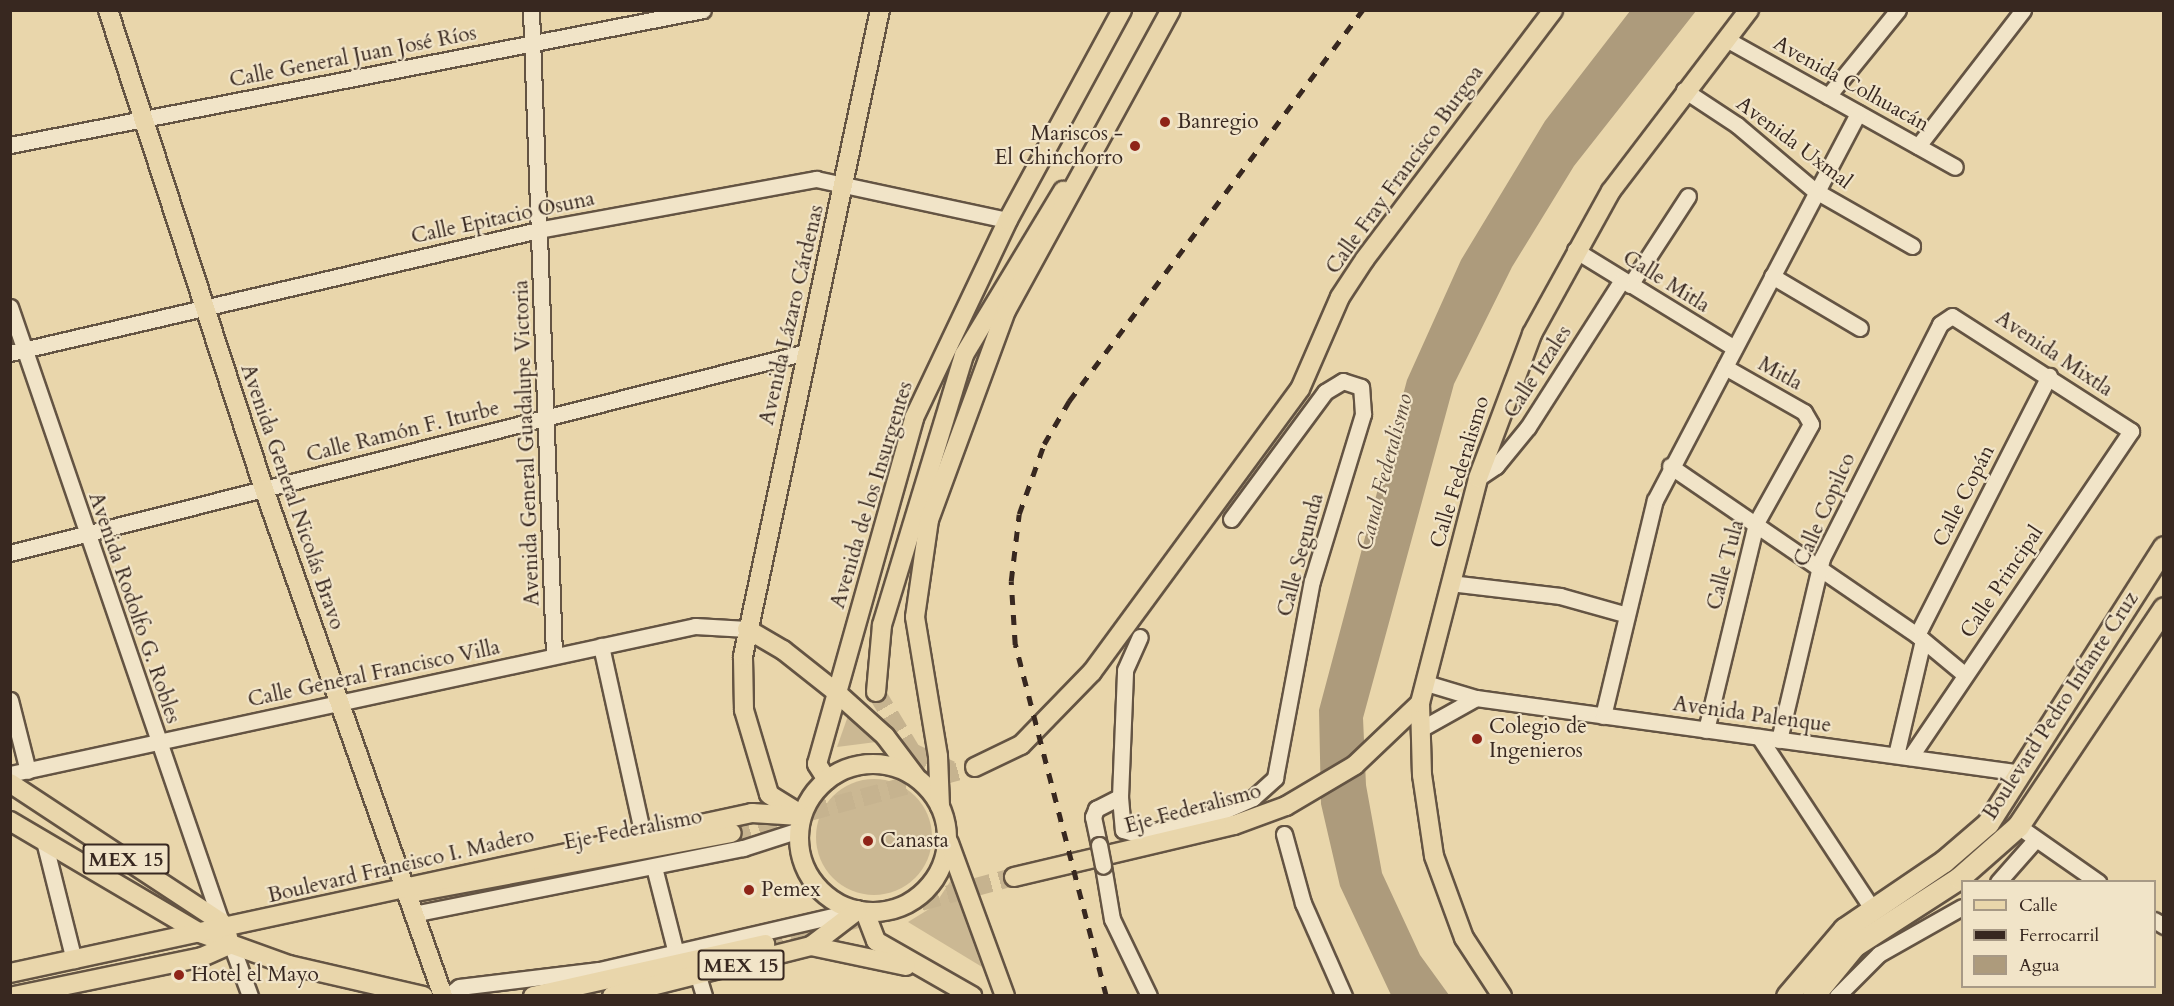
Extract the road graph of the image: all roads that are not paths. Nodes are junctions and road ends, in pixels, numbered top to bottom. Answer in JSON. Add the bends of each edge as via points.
{"nodes":[{"id":1,"x":108,"y":10,"type":"edge"},
{"id":2,"x":531,"y":10,"type":"edge"},
{"id":3,"x":703,"y":10,"type":"edge"},
{"id":4,"x":880,"y":10,"type":"edge"},
{"id":5,"x":1122,"y":10,"type":"edge"},
{"id":6,"x":1171,"y":10,"type":"edge"},
{"id":7,"x":1553,"y":10,"type":"edge"},
{"id":8,"x":1749,"y":10,"type":"edge"},
{"id":9,"x":1898,"y":10,"type":"edge"},
{"id":10,"x":2023,"y":10,"type":"edge"},
{"id":11,"x":1726,"y":39,"type":"junction"},
{"id":12,"x":533,"y":43,"type":"junction"},
{"id":13,"x":1684,"y":90,"type":"junction"},
{"id":14,"x":1828,"y":96,"type":"junction"},
{"id":15,"x":1858,"y":113,"type":"junction"},
{"id":16,"x":145,"y":118,"type":"junction"},
{"id":17,"x":1102,"y":134,"type":"junction"},
{"id":18,"x":10,"y":145,"type":"edge"},
{"id":19,"x":1918,"y":146,"type":"junction"},
{"id":20,"x":1955,"y":166,"type":"dead end"},
{"id":21,"x":845,"y":183,"type":"junction"},
{"id":22,"x":1814,"y":190,"type":"junction"},
{"id":23,"x":1688,"y":196,"type":"dead end"},
{"id":24,"x":1008,"y":220,"type":"junction"},
{"id":25,"x":543,"y":230,"type":"junction"},
{"id":26,"x":1912,"y":246,"type":"dead end"},
{"id":27,"x":1575,"y":250,"type":"junction"},
{"id":28,"x":1772,"y":276,"type":"junction"},
{"id":29,"x":1626,"y":282,"type":"junction"},
{"id":30,"x":10,"y":307,"type":"edge"},
{"id":31,"x":204,"y":307,"type":"junction"},
{"id":32,"x":1952,"y":316,"type":"joint"},
{"id":33,"x":1860,"y":328,"type":"dead end"},
{"id":34,"x":1734,"y":348,"type":"junction"},
{"id":35,"x":18,"y":351,"type":"edge"},
{"id":36,"x":806,"y":352,"type":"junction"},
{"id":37,"x":1725,"y":367,"type":"junction"},
{"id":38,"x":2049,"y":376,"type":"junction"},
{"id":39,"x":548,"y":417,"type":"junction"},
{"id":40,"x":1810,"y":420,"type":"joint"},
{"id":41,"x":2131,"y":431,"type":"joint"},
{"id":42,"x":1671,"y":466,"type":"junction"},
{"id":43,"x":1478,"y":478,"type":"junction"},
{"id":44,"x":264,"y":489,"type":"junction"},
{"id":45,"x":1231,"y":519,"type":"dead end"},
{"id":46,"x":1756,"y":523,"type":"junction"},
{"id":47,"x":87,"y":534,"type":"junction"},
{"id":48,"x":2163,"y":547,"type":"edge"},
{"id":49,"x":10,"y":553,"type":"edge"},
{"id":50,"x":1819,"y":569,"type":"junction"},
{"id":51,"x":1450,"y":583,"type":"junction"},
{"id":52,"x":2163,"y":608,"type":"edge"},
{"id":53,"x":1624,"y":614,"type":"junction"},
{"id":54,"x":747,"y":629,"type":"junction"},
{"id":55,"x":1140,"y":637,"type":"dead end"},
{"id":56,"x":1920,"y":638,"type":"junction"},
{"id":57,"x":601,"y":646,"type":"junction"},
{"id":58,"x":554,"y":656,"type":"junction"},
{"id":59,"x":1964,"y":674,"type":"junction"},
{"id":60,"x":1426,"y":683,"type":"junction"},
{"id":61,"x":836,"y":692,"type":"junction"},
{"id":62,"x":876,"y":692,"type":"tunnel mouth"},
{"id":63,"x":1476,"y":699,"type":"junction"},
{"id":64,"x":10,"y":700,"type":"edge"},
{"id":65,"x":339,"y":703,"type":"junction"},
{"id":66,"x":1413,"y":708,"type":"junction"},
{"id":67,"x":1603,"y":716,"type":"junction"},
{"id":68,"x":1419,"y":730,"type":"junction"},
{"id":69,"x":1706,"y":730,"type":"junction"},
{"id":70,"x":1759,"y":737,"type":"junction"},
{"id":71,"x":1779,"y":740,"type":"junction"},
{"id":72,"x":158,"y":743,"type":"junction"},
{"id":73,"x":1903,"y":756,"type":"junction"},
{"id":74,"x":975,"y":767,"type":"tunnel mouth"},
{"id":75,"x":28,"y":771,"type":"junction"},
{"id":76,"x":2022,"y":773,"type":"junction"},
{"id":77,"x":10,"y":774,"type":"edge"},
{"id":78,"x":827,"y":780,"type":"junction"},
{"id":79,"x":918,"y":780,"type":"junction"},
{"id":80,"x":10,"y":783,"type":"edge"},
{"id":81,"x":1120,"y":798,"type":"junction"},
{"id":82,"x":940,"y":806,"type":"junction"},
{"id":83,"x":10,"y":820,"type":"edge"},
{"id":84,"x":801,"y":820,"type":"junction"},
{"id":85,"x":2018,"y":826,"type":"junction"},
{"id":86,"x":732,"y":833,"type":"tunnel mouth"},
{"id":87,"x":947,"y":834,"type":"junction"},
{"id":88,"x":1284,"y":834,"type":"dead end"},
{"id":89,"x":643,"y":835,"type":"junction"},
{"id":90,"x":2036,"y":840,"type":"junction"},
{"id":91,"x":44,"y":841,"type":"junction"},
{"id":92,"x":654,"y":867,"type":"junction"},
{"id":93,"x":1014,"y":877,"type":"tunnel mouth"},
{"id":94,"x":2000,"y":880,"type":"edge"},
{"id":95,"x":2095,"y":880,"type":"edge"},
{"id":96,"x":402,"y":889,"type":"junction"},
{"id":97,"x":1871,"y":907,"type":"junction"},
{"id":98,"x":1961,"y":908,"type":"edge"},
{"id":99,"x":862,"y":911,"type":"junction"},
{"id":100,"x":413,"y":914,"type":"junction"},
{"id":101,"x":226,"y":931,"type":"junction"},
{"id":102,"x":201,"y":933,"type":"junction"},
{"id":103,"x":765,"y":944,"type":"tunnel mouth"},
{"id":104,"x":811,"y":946,"type":"junction"},
{"id":105,"x":676,"y":953,"type":"junction"},
{"id":106,"x":74,"y":960,"type":"junction"},
{"id":107,"x":10,"y":973,"type":"edge"},
{"id":108,"x":937,"y":973,"type":"junction"},
{"id":109,"x":698,"y":976,"type":"junction"},
{"id":110,"x":81,"y":989,"type":"edge"},
{"id":111,"x":14,"y":996,"type":"edge"},
{"id":112,"x":250,"y":996,"type":"edge"},
{"id":113,"x":423,"y":996,"type":"edge"},
{"id":114,"x":443,"y":996,"type":"edge"},
{"id":115,"x":448,"y":996,"type":"edge"},
{"id":116,"x":533,"y":996,"type":"edge"},
{"id":117,"x":612,"y":996,"type":"edge"},
{"id":118,"x":704,"y":996,"type":"edge"},
{"id":119,"x":972,"y":996,"type":"edge"},
{"id":120,"x":1005,"y":996,"type":"edge"},
{"id":121,"x":1149,"y":996,"type":"edge"},
{"id":122,"x":1344,"y":996,"type":"edge"},
{"id":123,"x":1502,"y":996,"type":"edge"},
{"id":124,"x":1787,"y":996,"type":"edge"},
{"id":125,"x":1812,"y":996,"type":"edge"},
{"id":126,"x":1837,"y":996,"type":"edge"}],
"edges":[{"from":1,"to":16,"type":"main road","name":"Avenida General Nicolás Bravo"},
{"from":2,"to":12,"type":"street","name":"Avenida General Guadalupe Victoria"},
{"from":3,"to":12,"type":"street","name":"Calle General Juan José Ríos"},
{"from":4,"to":21,"type":"main road","name":"Avenida Lázaro Cárdenas"},
{"from":5,"to":24,"type":"main road","name":"Avenida de los Insurgentes"},
{"from":6,"to":17,"type":"main road"},
{"from":7,"to":74,"type":"main road","name":"Calle Fray Francisco Burgoa","via":[[1346,287],[1300,389],[1092,672],[1051,718],[1013,750]]},
{"from":8,"to":11,"type":"main road","name":"Calle Federalismo"},
{"from":9,"to":14,"type":"street"},
{"from":10,"to":19,"type":"street"},
{"from":11,"to":13,"type":"main road","name":"Calle Federalismo"},
{"from":11,"to":14,"type":"street","name":"Avenida Colhuacán"},
{"from":12,"to":16,"type":"street","name":"Calle General Juan José Ríos"},
{"from":12,"to":25,"type":"street","name":"Avenida General Guadalupe Victoria"},
{"from":13,"to":22,"type":"street","name":"Avenida Uxmal","via":[[1737,125]]},
{"from":13,"to":27,"type":"main road","name":"Calle Federalismo"},
{"from":14,"to":15,"type":"street","name":"Avenida Colhuacán"},
{"from":15,"to":19,"type":"street","name":"Avenida Colhuacán"},
{"from":15,"to":22,"type":"street"},
{"from":16,"to":18,"type":"street","name":"Calle General Juan José Ríos"},
{"from":16,"to":31,"type":"main road","name":"Avenida General Nicolás Bravo"},
{"from":17,"to":62,"type":"main road","via":[[1029,239],[964,355],[882,625]]},
{"from":17,"to":82,"type":"main road","via":[[994,336],[929,520],[915,617],[938,756]]},
{"from":19,"to":20,"type":"street","name":"Avenida Colhuacán"},
{"from":21,"to":24,"type":"street","name":"Calle Epitacio Osuna"},
{"from":21,"to":25,"type":"street","name":"Calle Epitacio Osuna","via":[[816,179]]},
{"from":21,"to":36,"type":"main road","name":"Avenida Lázaro Cárdenas"},
{"from":22,"to":26,"type":"street","name":"Avenida Uxmal"},
{"from":22,"to":28,"type":"street"},
{"from":23,"to":29,"type":"street","name":"Calle Itzales"},
{"from":24,"to":61,"type":"main road","name":"Avenida de los Insurgentes","via":[[914,418]]},
{"from":25,"to":31,"type":"street","name":"Calle Epitacio Osuna"},
{"from":25,"to":39,"type":"street","name":"Avenida General Guadalupe Victoria"},
{"from":27,"to":29,"type":"street","name":"Calle Mitla"},
{"from":27,"to":43,"type":"main road","name":"Calle Federalismo","via":[[1518,366]]},
{"from":28,"to":33,"type":"street"},
{"from":28,"to":34,"type":"street"},
{"from":29,"to":34,"type":"street","name":"Calle Mitla"},
{"from":29,"to":43,"type":"street","name":"Calle Itzales","via":[[1528,427],[1496,466]]},
{"from":30,"to":35,"type":"street","name":"Avenida Rodolfo G. Robles"},
{"from":31,"to":35,"type":"street","name":"Calle Epitacio Osuna"},
{"from":31,"to":44,"type":"main road","name":"Avenida General Nicolás Bravo"},
{"from":32,"to":38,"type":"street","name":"Avenida Mixtla"},
{"from":32,"to":50,"type":"street","name":"Calle Copilco","via":[[1940,324]]},
{"from":34,"to":37,"type":"street"},
{"from":35,"to":47,"type":"street","name":"Avenida Rodolfo G. Robles"},
{"from":36,"to":39,"type":"street","name":"Calle Ramón F. Iturbe"},
{"from":36,"to":54,"type":"main road","name":"Avenida Lázaro Cárdenas"},
{"from":37,"to":40,"type":"street","name":"Mitla"},
{"from":37,"to":42,"type":"street"},
{"from":38,"to":41,"type":"street","name":"Avenida Mixtla"},
{"from":38,"to":56,"type":"street","name":"Calle Copán"},
{"from":39,"to":44,"type":"street","name":"Calle Ramón F. Iturbe"},
{"from":39,"to":58,"type":"street","name":"Avenida General Guadalupe Victoria"},
{"from":40,"to":46,"type":"street","name":"Calle Tula"},
{"from":41,"to":59,"type":"street","name":"Calle Principal"},
{"from":42,"to":46,"type":"street"},
{"from":42,"to":53,"type":"street","via":[[1640,545]]},
{"from":43,"to":51,"type":"main road","name":"Calle Federalismo"},
{"from":44,"to":47,"type":"street","name":"Calle Ramón F. Iturbe"},
{"from":44,"to":65,"type":"main road","name":"Avenida General Nicolás Bravo"},
{"from":45,"to":81,"type":"street","name":"Calle Segunda","via":[[1324,392],[1344,381],[1354,382],[1364,395],[1363,414],[1312,581],[1284,745],[1267,788],[1197,821],[1128,834]]},
{"from":46,"to":50,"type":"street"},
{"from":46,"to":69,"type":"street","name":"Calle Tula"},
{"from":47,"to":49,"type":"street","name":"Calle Ramón F. Iturbe"},
{"from":47,"to":72,"type":"street","name":"Avenida Rodolfo G. Robles"},
{"from":48,"to":76,"type":"highway","name":"Boulevard Pedro Infante Cruz"},
{"from":50,"to":56,"type":"street"},
{"from":50,"to":71,"type":"street","name":"Calle Copilco"},
{"from":51,"to":53,"type":"street","via":[[1560,596]]},
{"from":51,"to":60,"type":"main road","name":"Calle Federalismo"},
{"from":52,"to":85,"type":"highway","name":"Boulevard Pedro Infante Cruz"},
{"from":53,"to":67,"type":"street"},
{"from":54,"to":57,"type":"street","name":"Calle General Francisco Villa","via":[[695,626]]},
{"from":54,"to":61,"type":"main road","via":[[783,650]]},
{"from":54,"to":84,"type":"main road","name":"Avenida Lázaro Cárdenas","via":[[741,677],[747,722],[769,794]]},
{"from":55,"to":81,"type":"street","via":[[1125,670]]},
{"from":56,"to":59,"type":"street"},
{"from":56,"to":73,"type":"street","name":"Calle Copán"},
{"from":57,"to":58,"type":"street","name":"Calle General Francisco Villa"},
{"from":57,"to":89,"type":"street"},
{"from":58,"to":65,"type":"street","name":"Calle General Francisco Villa"},
{"from":59,"to":73,"type":"street","name":"Calle Principal"},
{"from":60,"to":63,"type":"street","name":"Avenida Palenque"},
{"from":60,"to":66,"type":"main road","name":"Calle Federalismo"},
{"from":61,"to":78,"type":"main road","name":"Avenida de los Insurgentes","via":[[817,764]]},
{"from":61,"to":79,"type":"main road","via":[[885,736]]},
{"from":63,"to":67,"type":"street","name":"Avenida Palenque"},
{"from":63,"to":68,"type":"street"},
{"from":64,"to":75,"type":"street"},
{"from":65,"to":72,"type":"street","name":"Calle General Francisco Villa"},
{"from":65,"to":96,"type":"main road","name":"Avenida General Nicolás Bravo"},
{"from":66,"to":68,"type":"main road","name":"Calle Federalismo"},
{"from":66,"to":93,"type":"main road","name":"Eje Federalismo","via":[[1355,765],[1286,806],[1234,825]]},
{"from":67,"to":69,"type":"street","name":"Avenida Palenque"},
{"from":68,"to":123,"type":"main road","name":"Calle Federalismo","via":[[1426,819],[1444,890],[1464,938]]},
{"from":69,"to":70,"type":"street","name":"Avenida Palenque"},
{"from":70,"to":71,"type":"street","name":"Avenida Palenque"},
{"from":70,"to":97,"type":"street"},
{"from":71,"to":73,"type":"street","name":"Avenida Palenque"},
{"from":72,"to":75,"type":"street","name":"Calle General Francisco Villa"},
{"from":72,"to":101,"type":"street","name":"Avenida Rodolfo G. Robles"},
{"from":73,"to":76,"type":"street","name":"Avenida Palenque"},
{"from":75,"to":77,"type":"street","name":"Calle General Francisco Villa"},
{"from":76,"to":97,"type":"highway","name":"Boulevard Pedro Infante Cruz","via":[[1969,843]]},
{"from":78,"to":79,"type":"main road","via":[[873,764]]},
{"from":78,"to":84,"type":"main road"},
{"from":79,"to":82,"type":"main road"},
{"from":80,"to":101,"type":"main road","number":"MEX 15"},
{"from":81,"to":121,"type":"street","bridge":true,"via":[[1096,809],[1099,845],[1112,919]]},
{"from":82,"to":87,"type":"main road"},
{"from":83,"to":91,"type":"main road","number":"MEX 15"},
{"from":84,"to":89,"type":"main road","name":"Boulevard Francisco I. Madero","via":[[752,813]]},
{"from":84,"to":92,"type":"street"},
{"from":84,"to":99,"type":"main road","via":[[806,870],[817,887]]},
{"from":85,"to":90,"type":"street"},
{"from":85,"to":125,"type":"highway","name":"Boulevard Pedro Infante Cruz","via":[[1959,878],[1854,946]]},
{"from":86,"to":96,"type":"main road","name":"Eje Federalismo","via":[[425,894]]},
{"from":87,"to":99,"type":"main road","via":[[937,875],[924,892],[907,904]]},
{"from":87,"to":120,"type":"main road","via":[[955,868]]},
{"from":88,"to":122,"type":"street","via":[[1303,903]]},
{"from":89,"to":96,"type":"main road","name":"Boulevard Francisco I. Madero"},
{"from":90,"to":94,"type":"street"},
{"from":90,"to":95,"type":"street"},
{"from":91,"to":102,"type":"main road","number":"MEX 15"},
{"from":91,"to":106,"type":"street"},
{"from":92,"to":100,"type":"street"},
{"from":92,"to":105,"type":"street"},
{"from":96,"to":100,"type":"main road","name":"Avenida General Nicolás Bravo"},
{"from":96,"to":101,"type":"main road","name":"Boulevard Francisco I. Madero"},
{"from":97,"to":124,"type":"highway","name":"Boulevard Pedro Infante Cruz","via":[[1818,953]]},
{"from":98,"to":126,"type":"street","via":[[1879,954]]},
{"from":99,"to":104,"type":"main road","number":"MEX 15"},
{"from":99,"to":105,"type":"street"},
{"from":99,"to":108,"type":"main road","via":[[876,941]]},
{"from":100,"to":114,"type":"main road","name":"Avenida General Nicolás Bravo"},
{"from":101,"to":102,"type":"main road","number":"MEX 15"},
{"from":101,"to":110,"type":"main road","name":"Boulevard Francisco I. Madero","via":[[202,957]]},
{"from":101,"to":112,"type":"street","name":"Avenida Rodolfo G. Robles"},
{"from":101,"to":113,"type":"main road","number":"MEX 15","via":[[354,982]]},
{"from":102,"to":106,"type":"main road"},
{"from":103,"to":116,"type":"main road"},
{"from":104,"to":108,"type":"main road"},
{"from":104,"to":109,"type":"main road","number":"MEX 15"},
{"from":105,"to":115,"type":"street","via":[[537,981],[459,987]]},
{"from":106,"to":107,"type":"main road"},
{"from":108,"to":119,"type":"main road"},
{"from":109,"to":117,"type":"main road","number":"MEX 15"},
{"from":109,"to":118,"type":"street"},
{"from":110,"to":111,"type":"main road","name":"Boulevard Francisco I. Madero"}]}
